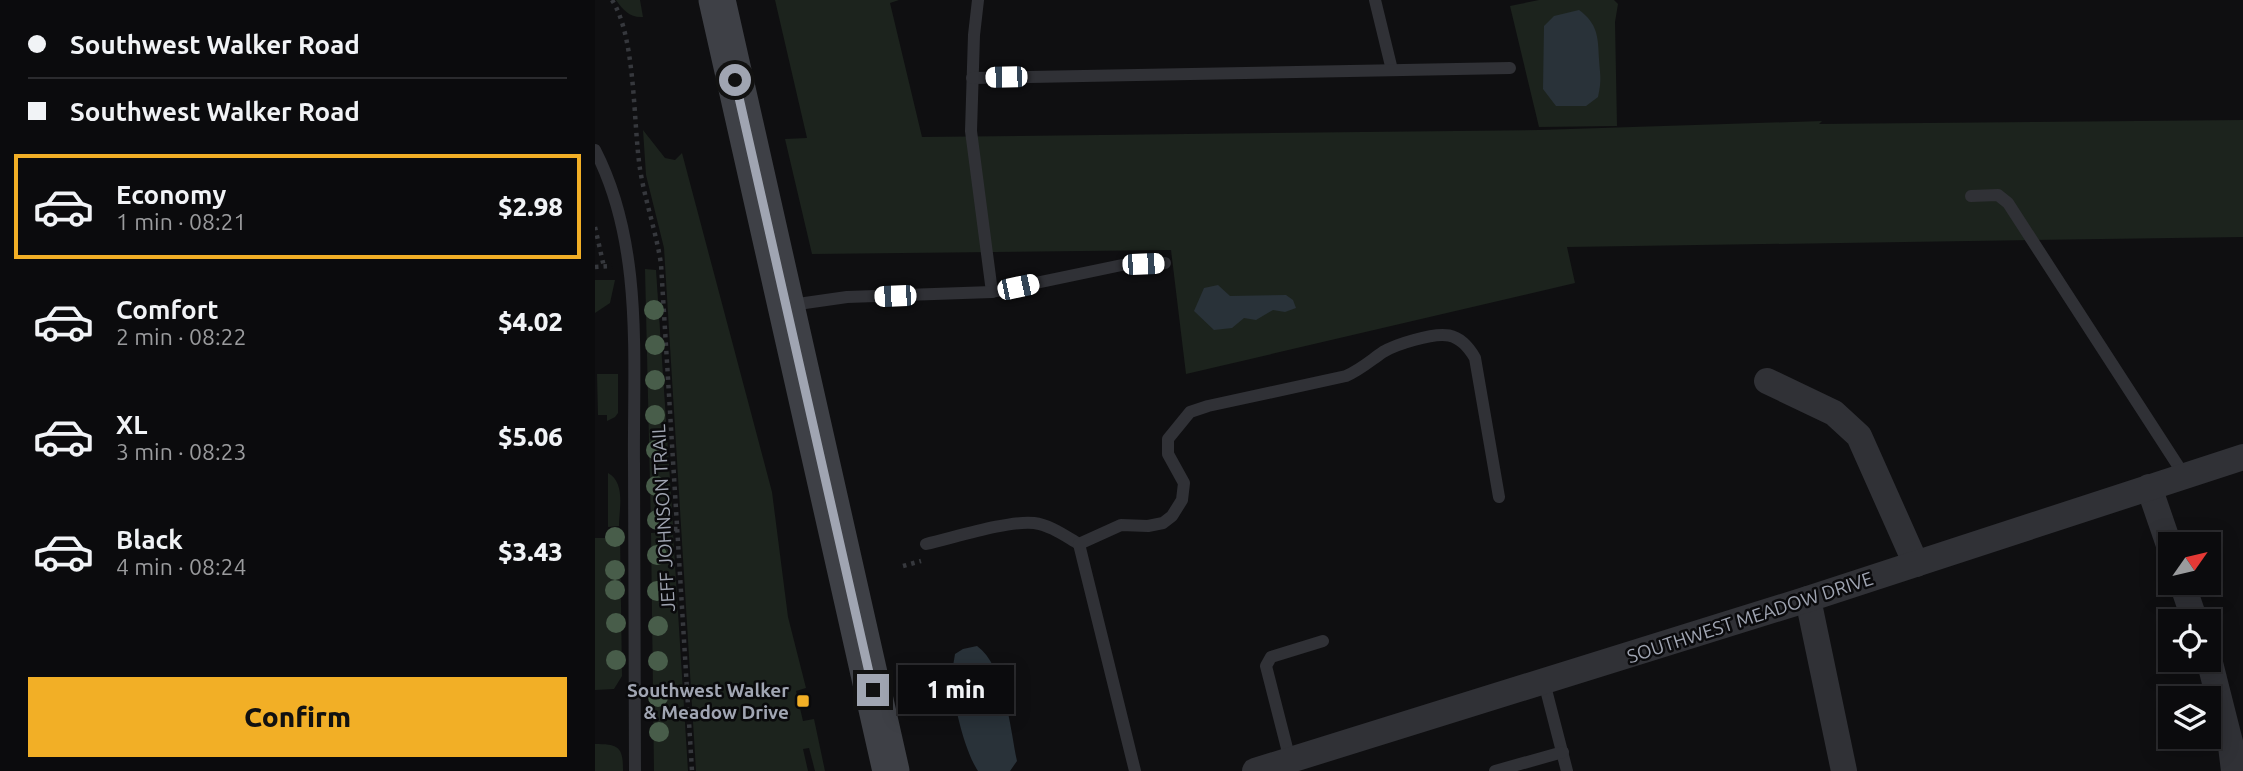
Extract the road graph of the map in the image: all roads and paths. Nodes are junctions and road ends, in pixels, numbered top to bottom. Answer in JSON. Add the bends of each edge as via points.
{"nodes":[{"id":1,"x":612,"y":0,"type":"edge"},
{"id":2,"x":717,"y":0,"type":"edge"},
{"id":3,"x":978,"y":0,"type":"edge"},
{"id":4,"x":1375,"y":0,"type":"edge"},
{"id":5,"x":1510,"y":68,"type":"dead end"},
{"id":6,"x":1392,"y":70,"type":"junction"},
{"id":7,"x":972,"y":78,"type":"junction"},
{"id":8,"x":595,"y":150,"type":"edge"},
{"id":9,"x":1971,"y":196,"type":"dead end"},
{"id":10,"x":595,"y":227,"type":"edge"},
{"id":11,"x":1165,"y":263,"type":"dead end"},
{"id":12,"x":595,"y":267,"type":"edge"},
{"id":13,"x":992,"y":292,"type":"junction"},
{"id":14,"x":785,"y":305,"type":"junction"},
{"id":15,"x":1767,"y":381,"type":"dead end"},
{"id":16,"x":2243,"y":457,"type":"edge"},
{"id":17,"x":2184,"y":475,"type":"junction"},
{"id":18,"x":2149,"y":487,"type":"junction"},
{"id":19,"x":1499,"y":497,"type":"dead end"},
{"id":20,"x":657,"y":529,"type":"dead end"},
{"id":21,"x":678,"y":529,"type":"junction"},
{"id":22,"x":2164,"y":532,"type":"edge"},
{"id":23,"x":926,"y":544,"type":"dead end"},
{"id":24,"x":1079,"y":544,"type":"junction"},
{"id":25,"x":1916,"y":564,"type":"junction"},
{"id":26,"x":1808,"y":599,"type":"junction"},
{"id":27,"x":1324,"y":641,"type":"dead end"},
{"id":28,"x":2212,"y":672,"type":"edge"},
{"id":29,"x":1544,"y":682,"type":"junction"},
{"id":30,"x":1563,"y":752,"type":"junction"},
{"id":31,"x":1290,"y":760,"type":"junction"},
{"id":32,"x":635,"y":771,"type":"edge"},
{"id":33,"x":692,"y":771,"type":"edge"},
{"id":34,"x":891,"y":771,"type":"edge"},
{"id":35,"x":1135,"y":771,"type":"edge"},
{"id":36,"x":1255,"y":771,"type":"edge"},
{"id":37,"x":1495,"y":771,"type":"edge"},
{"id":38,"x":1567,"y":771,"type":"edge"},
{"id":39,"x":1844,"y":771,"type":"edge"},
{"id":40,"x":2234,"y":771,"type":"edge"}],
"edges":[{"from":1,"to":21,"type":"path","name":"JEFF JOHNSON TRAIL","via":[[624,24],[640,168],[661,264]]},
{"from":2,"to":14,"type":"main road"},
{"from":3,"to":7,"type":"lane"},
{"from":4,"to":6,"type":"lane"},
{"from":5,"to":6,"type":"lane"},
{"from":6,"to":7,"type":"lane"},
{"from":7,"to":13,"type":"lane","via":[[971,131]]},
{"from":8,"to":32,"type":"lane","via":[[621,220],[629,265]]},
{"from":9,"to":17,"type":"lane","via":[[1998,195],[2008,203]]},
{"from":10,"to":12,"type":"path","via":[[604,267]]},
{"from":11,"to":13,"type":"lane","via":[[1122,265]]},
{"from":13,"to":14,"type":"lane","via":[[847,297]]},
{"from":14,"to":34,"type":"main road"},
{"from":15,"to":25,"type":"street","via":[[1834,413],[1859,436]]},
{"from":16,"to":17,"type":"street","name":"SOUTHWEST MEADOW DRIVE"},
{"from":17,"to":18,"type":"street","name":"SOUTHWEST MEADOW DRIVE"},
{"from":18,"to":22,"type":"street"},
{"from":18,"to":25,"type":"street","name":"SOUTHWEST MEADOW DRIVE"},
{"from":19,"to":24,"type":"lane","via":[[1475,358],[1460,340],[1438,333],[1398,344],[1346,376],[1190,412],[1168,439],[1168,454],[1184,483],[1173,516],[1148,526],[1121,525]]},
{"from":20,"to":21,"type":"path"},
{"from":21,"to":33,"type":"path","name":"JEFF JOHNSON TRAIL"},
{"from":23,"to":24,"type":"lane","via":[[1032,523]]},
{"from":24,"to":35,"type":"lane"},
{"from":25,"to":26,"type":"street","name":"SOUTHWEST MEADOW DRIVE"},
{"from":26,"to":29,"type":"street","name":"SOUTHWEST MEADOW DRIVE"},
{"from":26,"to":39,"type":"street"},
{"from":27,"to":31,"type":"lane","via":[[1272,657],[1266,666]]},
{"from":28,"to":40,"type":"street"},
{"from":29,"to":30,"type":"lane"},
{"from":29,"to":31,"type":"street","name":"SOUTHWEST MEADOW DRIVE"},
{"from":30,"to":37,"type":"lane"},
{"from":30,"to":38,"type":"lane"},
{"from":31,"to":36,"type":"street","name":"SOUTHWEST MEADOW DRIVE"}]}
